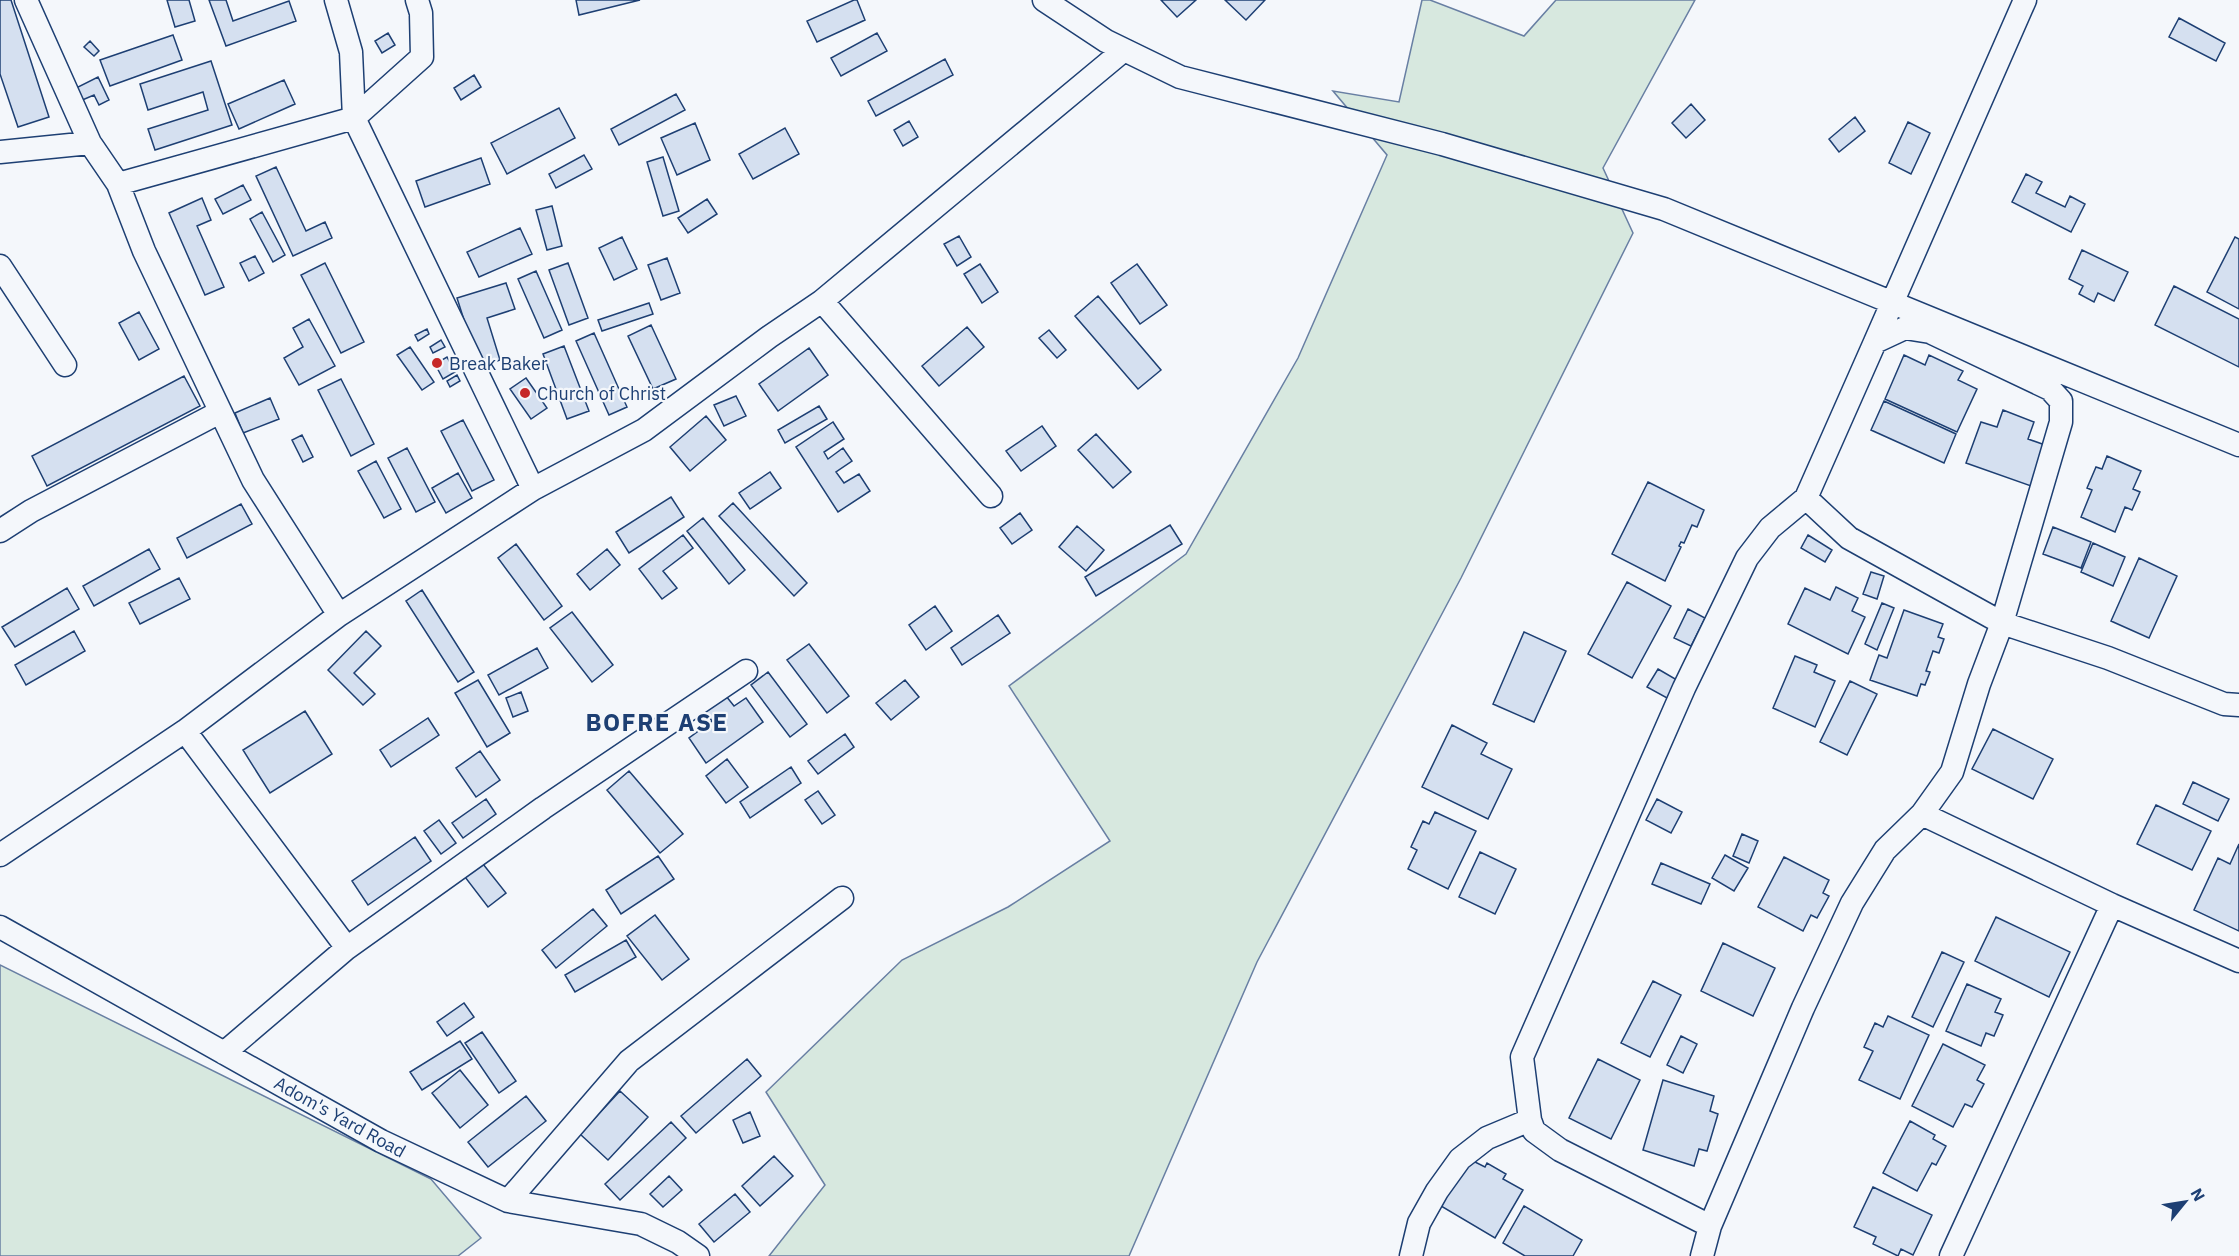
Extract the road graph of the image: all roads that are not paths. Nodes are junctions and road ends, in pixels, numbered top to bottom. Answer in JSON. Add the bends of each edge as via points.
{"nodes":[{"id":1,"x":27,"y":0,"type":"edge"},
{"id":2,"x":336,"y":0,"type":"edge"},
{"id":3,"x":417,"y":0,"type":"edge"},
{"id":4,"x":1044,"y":0,"type":"edge"},
{"id":5,"x":2025,"y":0,"type":"edge"},
{"id":6,"x":1124,"y":50,"type":"junction"},
{"id":7,"x":354,"y":118,"type":"junction"},
{"id":8,"x":90,"y":143,"type":"junction"},
{"id":9,"x":0,"y":152,"type":"edge"},
{"id":10,"x":118,"y":184,"type":"junction"},
{"id":11,"x":0,"y":266,"type":"edge"},
{"id":12,"x":822,"y":301,"type":"junction"},
{"id":13,"x":1892,"y":303,"type":"junction"},
{"id":14,"x":1875,"y":342,"type":"junction"},
{"id":15,"x":65,"y":365,"type":"dead end"},
{"id":16,"x":220,"y":412,"type":"junction"},
{"id":17,"x":2239,"y":445,"type":"edge"},
{"id":18,"x":533,"y":489,"type":"junction"},
{"id":19,"x":991,"y":496,"type":"dead end"},
{"id":20,"x":1806,"y":498,"type":"junction"},
{"id":21,"x":0,"y":531,"type":"edge"},
{"id":22,"x":339,"y":615,"type":"junction"},
{"id":23,"x":2002,"y":623,"type":"junction"},
{"id":24,"x":746,"y":671,"type":"dead end"},
{"id":25,"x":2239,"y":705,"type":"edge"},
{"id":26,"x":185,"y":731,"type":"junction"},
{"id":27,"x":1923,"y":814,"type":"junction"},
{"id":28,"x":0,"y":855,"type":"edge"},
{"id":29,"x":842,"y":898,"type":"dead end"},
{"id":30,"x":2112,"y":905,"type":"junction"},
{"id":31,"x":0,"y":927,"type":"edge"},
{"id":32,"x":347,"y":948,"type":"junction"},
{"id":33,"x":2239,"y":961,"type":"edge"},
{"id":34,"x":224,"y":1053,"type":"junction"},
{"id":35,"x":1530,"y":1120,"type":"junction"},
{"id":36,"x":508,"y":1201,"type":"junction"},
{"id":37,"x":1710,"y":1226,"type":"junction"},
{"id":38,"x":698,"y":1256,"type":"edge"},
{"id":39,"x":1411,"y":1256,"type":"edge"},
{"id":40,"x":1702,"y":1256,"type":"edge"},
{"id":41,"x":1952,"y":1256,"type":"edge"}],
"edges":[{"from":1,"to":8,"type":"street"},
{"from":2,"to":7,"type":"street","via":[[351,52]]},
{"from":3,"to":7,"type":"street","via":[[422,57]]},
{"from":4,"to":6,"type":"street"},
{"from":5,"to":13,"type":"street"},
{"from":6,"to":12,"type":"street"},
{"from":6,"to":13,"type":"street","via":[[1180,77],[1442,144],[1664,209]]},
{"from":7,"to":10,"type":"street"},
{"from":7,"to":18,"type":"street"},
{"from":8,"to":9,"type":"street"},
{"from":8,"to":10,"type":"street"},
{"from":10,"to":16,"type":"street","via":[[144,250]]},
{"from":11,"to":15,"type":"street"},
{"from":12,"to":18,"type":"street","via":[[644,430]]},
{"from":12,"to":19,"type":"street"},
{"from":13,"to":14,"type":"street"},
{"from":13,"to":17,"type":"street"},
{"from":14,"to":20,"type":"street"},
{"from":14,"to":23,"type":"street","via":[[1905,328],[1930,332],[2050,390],[2061,400],[2061,422]]},
{"from":16,"to":21,"type":"street"},
{"from":16,"to":22,"type":"street","via":[[253,480]]},
{"from":18,"to":22,"type":"street"},
{"from":20,"to":23,"type":"street","via":[[1849,538]]},
{"from":20,"to":35,"type":"street","via":[[1770,528],[1747,558],[1679,699],[1522,1057]]},
{"from":22,"to":26,"type":"street"},
{"from":23,"to":25,"type":"street","via":[[2108,658],[2224,704]]},
{"from":23,"to":27,"type":"street","via":[[1952,772]]},
{"from":24,"to":32,"type":"street","via":[[543,808]]},
{"from":26,"to":28,"type":"street"},
{"from":26,"to":32,"type":"street"},
{"from":27,"to":30,"type":"street"},
{"from":27,"to":37,"type":"street","via":[[1885,850],[1852,903]]},
{"from":29,"to":36,"type":"street","via":[[630,1061]]},
{"from":30,"to":33,"type":"street"},
{"from":30,"to":41,"type":"street"},
{"from":31,"to":34,"type":"street","name":"Adom's Yard Road"},
{"from":32,"to":34,"type":"street"},
{"from":34,"to":36,"type":"street","name":"Adom's Yard Road","via":[[381,1141]]},
{"from":35,"to":37,"type":"street","via":[[1534,1131],[1560,1150]]},
{"from":35,"to":39,"type":"street","via":[[1487,1138],[1460,1159],[1419,1223]]},
{"from":36,"to":38,"type":"street","name":"Adom's Yard Road","via":[[641,1224]]},
{"from":37,"to":40,"type":"street"}]}
